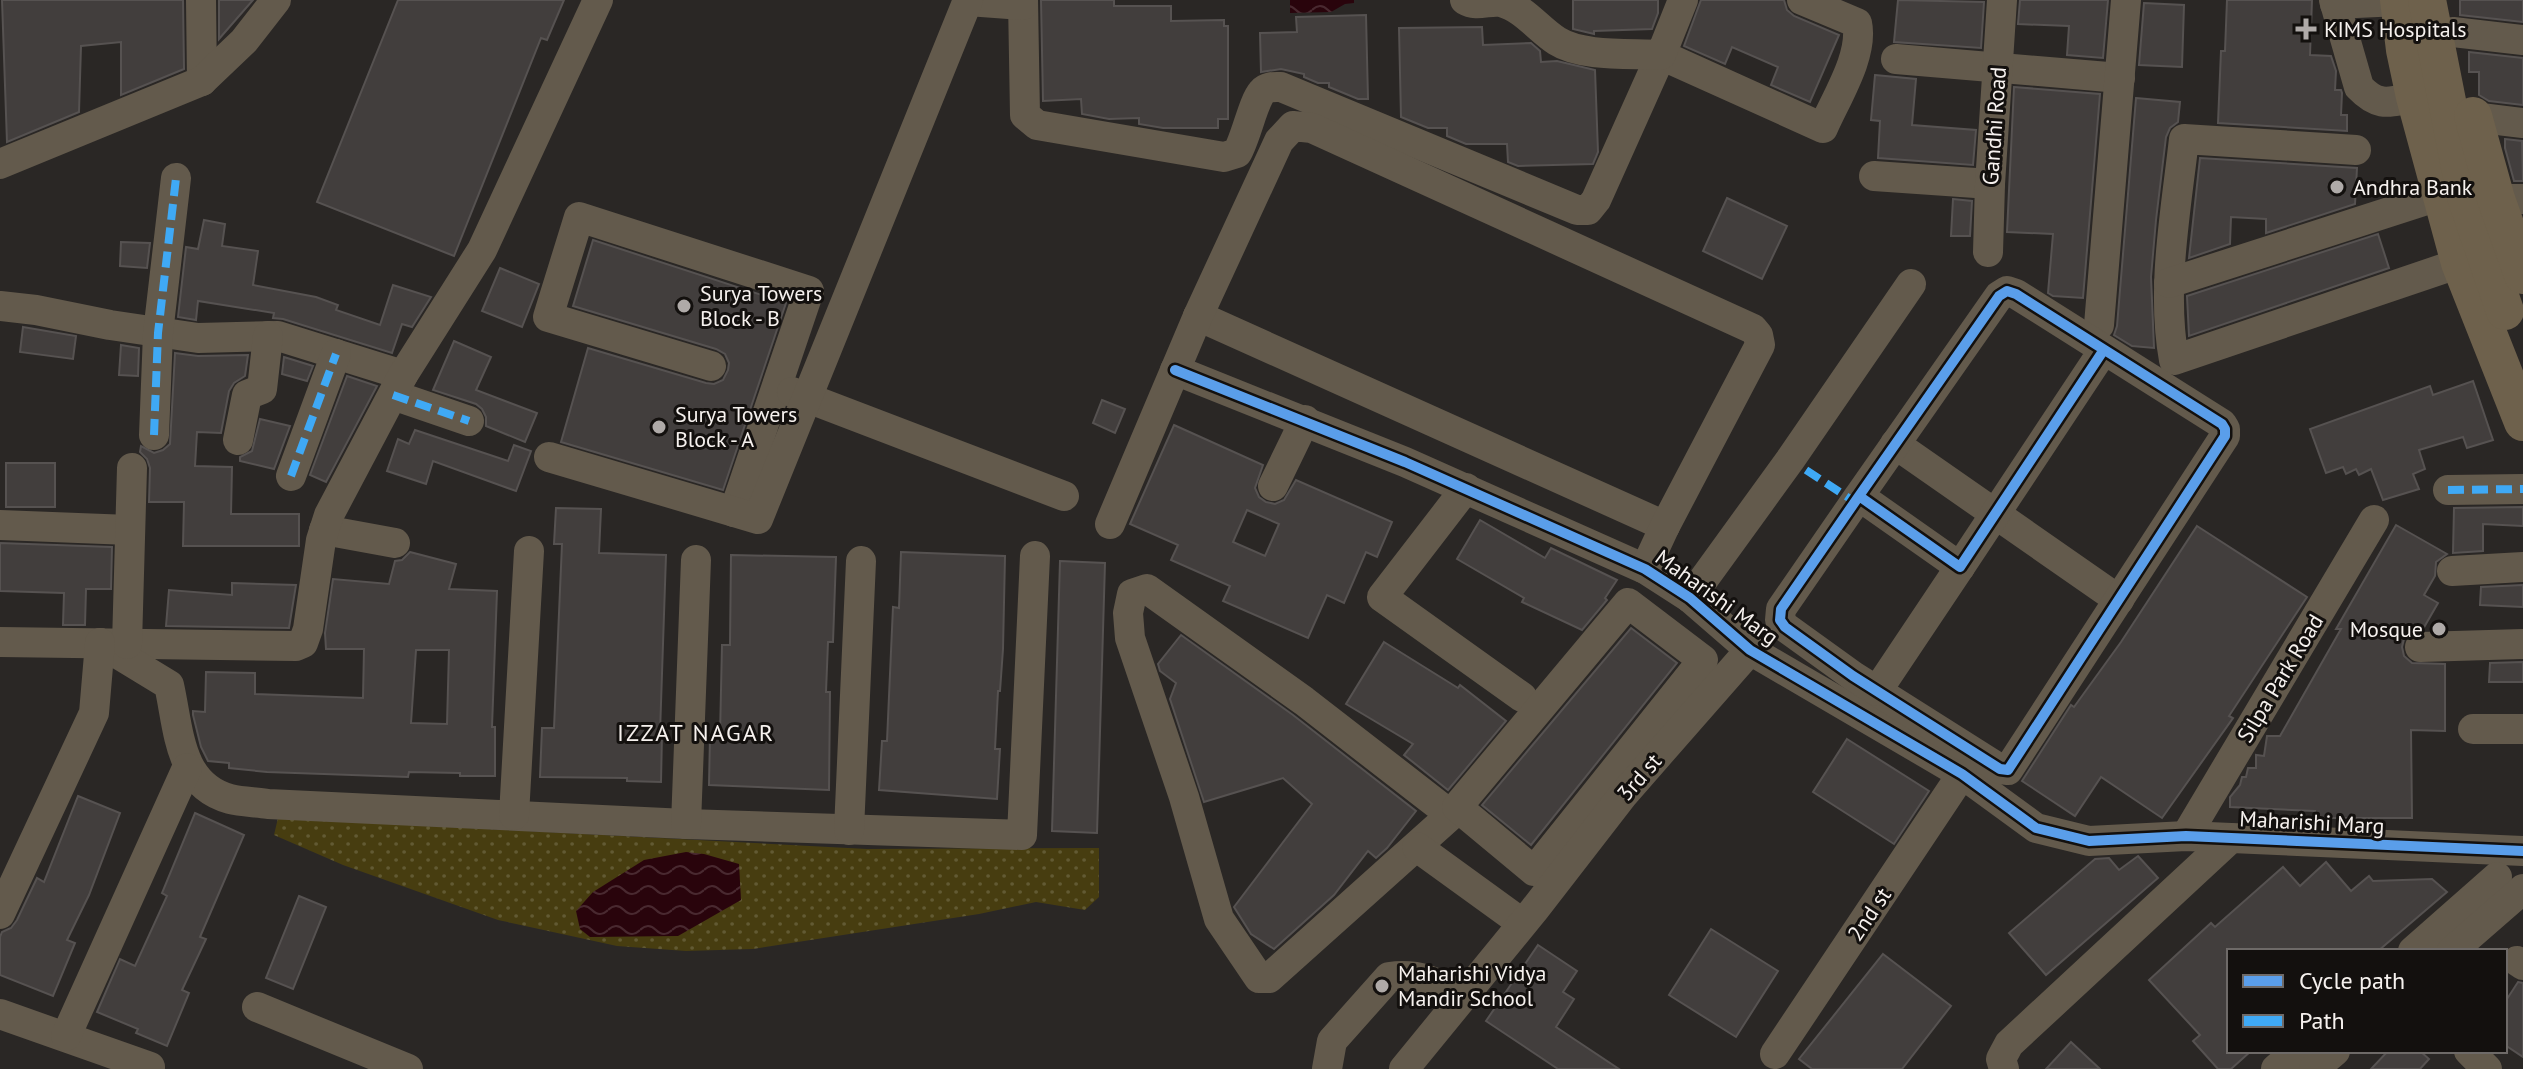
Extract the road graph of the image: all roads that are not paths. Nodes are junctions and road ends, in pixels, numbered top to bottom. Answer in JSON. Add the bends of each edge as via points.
{"nodes":[{"id":1,"x":201,"y":0,"type":"edge"},
{"id":2,"x":276,"y":0,"type":"edge"},
{"id":3,"x":598,"y":0,"type":"edge"},
{"id":4,"x":1465,"y":0,"type":"edge"},
{"id":5,"x":1683,"y":0,"type":"edge"},
{"id":6,"x":1802,"y":0,"type":"edge"},
{"id":7,"x":2002,"y":0,"type":"edge"},
{"id":8,"x":2126,"y":0,"type":"edge"},
{"id":9,"x":2399,"y":0,"type":"edge"},
{"id":10,"x":2427,"y":0,"type":"edge"},
{"id":11,"x":968,"y":1,"type":"edge"},
{"id":12,"x":1023,"y":2,"type":"edge"},
{"id":13,"x":2334,"y":2,"type":"edge"},
{"id":14,"x":2451,"y":16,"type":"edge"},
{"id":15,"x":2523,"y":40,"type":"edge"},
{"id":16,"x":1661,"y":55,"type":"junction"},
{"id":17,"x":1896,"y":59,"type":"dead end"},
{"id":18,"x":1997,"y":67,"type":"junction"},
{"id":19,"x":2120,"y":78,"type":"junction"},
{"id":20,"x":202,"y":81,"type":"junction"},
{"id":21,"x":2415,"y":97,"type":"junction"},
{"id":22,"x":2473,"y":117,"type":"junction"},
{"id":23,"x":2523,"y":123,"type":"edge"},
{"id":24,"x":2356,"y":150,"type":"dead end"},
{"id":25,"x":0,"y":164,"type":"edge"},
{"id":26,"x":1874,"y":176,"type":"dead end"},
{"id":27,"x":176,"y":178,"type":"dead end"},
{"id":28,"x":1990,"y":184,"type":"junction"},
{"id":29,"x":2442,"y":195,"type":"junction"},
{"id":30,"x":2510,"y":199,"type":"edge"},
{"id":31,"x":1988,"y":252,"type":"dead end"},
{"id":32,"x":2460,"y":263,"type":"junction"},
{"id":33,"x":2523,"y":275,"type":"edge"},
{"id":34,"x":2169,"y":283,"type":"junction"},
{"id":35,"x":1911,"y":284,"type":"dead end"},
{"id":36,"x":0,"y":306,"type":"edge"},
{"id":37,"x":1198,"y":316,"type":"junction"},
{"id":38,"x":158,"y":333,"type":"junction"},
{"id":39,"x":268,"y":336,"type":"junction"},
{"id":40,"x":2101,"y":338,"type":"junction"},
{"id":41,"x":336,"y":354,"type":"junction"},
{"id":42,"x":2523,"y":364,"type":"edge"},
{"id":43,"x":711,"y":366,"type":"dead end"},
{"id":44,"x":1175,"y":370,"type":"junction"},
{"id":45,"x":398,"y":385,"type":"junction"},
{"id":46,"x":800,"y":394,"type":"junction"},
{"id":47,"x":1425,"y":418,"type":"junction"},
{"id":48,"x":1305,"y":420,"type":"junction"},
{"id":49,"x":469,"y":421,"type":"dead end"},
{"id":50,"x":2523,"y":422,"type":"edge"},
{"id":51,"x":154,"y":435,"type":"dead end"},
{"id":52,"x":238,"y":440,"type":"dead end"},
{"id":53,"x":1895,"y":444,"type":"junction"},
{"id":54,"x":549,"y":457,"type":"dead end"},
{"id":55,"x":1405,"y":462,"type":"junction"},
{"id":56,"x":132,"y":468,"type":"dead end"},
{"id":57,"x":291,"y":476,"type":"dead end"},
{"id":58,"x":1273,"y":486,"type":"dead end"},
{"id":59,"x":1466,"y":488,"type":"junction"},
{"id":60,"x":2523,"y":489,"type":"edge"},
{"id":61,"x":2448,"y":490,"type":"dead end"},
{"id":62,"x":1064,"y":496,"type":"dead end"},
{"id":63,"x":1859,"y":496,"type":"junction"},
{"id":64,"x":1996,"y":514,"type":"junction"},
{"id":65,"x":746,"y":516,"type":"junction"},
{"id":66,"x":2374,"y":520,"type":"dead end"},
{"id":67,"x":1110,"y":524,"type":"dead end"},
{"id":68,"x":0,"y":525,"type":"edge"},
{"id":69,"x":1665,"y":526,"type":"junction"},
{"id":70,"x":130,"y":530,"type":"junction"},
{"id":71,"x":324,"y":530,"type":"junction"},
{"id":72,"x":395,"y":543,"type":"dead end"},
{"id":73,"x":529,"y":551,"type":"dead end"},
{"id":74,"x":1035,"y":556,"type":"dead end"},
{"id":75,"x":696,"y":560,"type":"dead end"},
{"id":76,"x":861,"y":561,"type":"dead end"},
{"id":77,"x":1960,"y":567,"type":"junction"},
{"id":78,"x":2523,"y":567,"type":"edge"},
{"id":79,"x":1645,"y":569,"type":"junction"},
{"id":80,"x":2452,"y":571,"type":"dead end"},
{"id":81,"x":1690,"y":598,"type":"junction"},
{"id":82,"x":2119,"y":600,"type":"junction"},
{"id":83,"x":0,"y":642,"type":"edge"},
{"id":84,"x":114,"y":643,"type":"junction"},
{"id":85,"x":2523,"y":644,"type":"edge"},
{"id":86,"x":2420,"y":647,"type":"dead end"},
{"id":87,"x":1750,"y":650,"type":"junction"},
{"id":88,"x":1522,"y":697,"type":"dead end"},
{"id":89,"x":1869,"y":699,"type":"junction"},
{"id":90,"x":2473,"y":729,"type":"dead end"},
{"id":91,"x":2523,"y":729,"type":"edge"},
{"id":92,"x":187,"y":768,"type":"junction"},
{"id":93,"x":1962,"y":774,"type":"junction"},
{"id":94,"x":1620,"y":782,"type":"junction"},
{"id":95,"x":514,"y":815,"type":"junction"},
{"id":96,"x":686,"y":824,"type":"junction"},
{"id":97,"x":849,"y":830,"type":"junction"},
{"id":98,"x":2186,"y":836,"type":"junction"},
{"id":99,"x":2231,"y":838,"type":"junction"},
{"id":100,"x":1417,"y":847,"type":"junction"},
{"id":101,"x":2511,"y":872,"type":"edge"},
{"id":102,"x":0,"y":914,"type":"edge"},
{"id":103,"x":1528,"y":917,"type":"junction"},
{"id":104,"x":2415,"y":949,"type":"edge"},
{"id":105,"x":2453,"y":949,"type":"edge"},
{"id":106,"x":1462,"y":997,"type":"junction"},
{"id":107,"x":257,"y":1007,"type":"dead end"},
{"id":108,"x":0,"y":1014,"type":"edge"},
{"id":109,"x":66,"y":1036,"type":"junction"},
{"id":110,"x":2295,"y":1053,"type":"edge"},
{"id":111,"x":2333,"y":1053,"type":"edge"},
{"id":112,"x":2471,"y":1053,"type":"edge"},
{"id":113,"x":1775,"y":1054,"type":"dead end"},
{"id":114,"x":150,"y":1067,"type":"dead end"},
{"id":115,"x":408,"y":1069,"type":"edge"},
{"id":116,"x":1327,"y":1069,"type":"edge"},
{"id":117,"x":1404,"y":1069,"type":"edge"},
{"id":118,"x":2004,"y":1069,"type":"edge"},
{"id":119,"x":2276,"y":1069,"type":"edge"},
{"id":120,"x":2314,"y":1069,"type":"edge"},
{"id":121,"x":2487,"y":1069,"type":"edge"}],
"edges":[{"from":1,"to":20,"type":"street"},
{"from":2,"to":20,"type":"street","via":[[244,41]]},
{"from":3,"to":45,"type":"street","via":[[482,250]]},
{"from":4,"to":16,"type":"street","via":[[1513,7],[1568,47]]},
{"from":5,"to":16,"type":"street"},
{"from":6,"to":16,"type":"street","via":[[1857,23],[1859,34],[1858,49],[1823,128]]},
{"from":7,"to":18,"type":"street","name":"Gandhi Road"},
{"from":8,"to":19,"type":"street"},
{"from":9,"to":13,"type":"street"},
{"from":9,"to":21,"type":"main road"},
{"from":10,"to":42,"type":"main road","via":[[2466,197]]},
{"from":11,"to":12,"type":"street"},
{"from":11,"to":46,"type":"street"},
{"from":12,"to":16,"type":"street","via":[[1025,115],[1037,125],[1224,157],[1237,153],[1244,141],[1261,92],[1281,87],[1577,210],[1588,210],[1596,200]]},
{"from":13,"to":21,"type":"street","via":[[2359,87],[2369,98],[2385,103]]},
{"from":14,"to":15,"type":"street"},
{"from":14,"to":22,"type":"main road"},
{"from":17,"to":18,"type":"street"},
{"from":18,"to":19,"type":"street"},
{"from":18,"to":28,"type":"street","name":"Gandhi Road"},
{"from":19,"to":40,"type":"street"},
{"from":20,"to":25,"type":"street"},
{"from":21,"to":29,"type":"main road"},
{"from":22,"to":23,"type":"street"},
{"from":22,"to":30,"type":"main road"},
{"from":24,"to":34,"type":"street","via":[[2184,139]]},
{"from":26,"to":28,"type":"street"},
{"from":27,"to":38,"type":"street"},
{"from":28,"to":31,"type":"street","name":"Gandhi Road"},
{"from":29,"to":32,"type":"main road"},
{"from":29,"to":34,"type":"street"},
{"from":30,"to":33,"type":"main road"},
{"from":32,"to":34,"type":"street","via":[[2174,360]]},
{"from":32,"to":50,"type":"main road"},
{"from":35,"to":81,"type":"street"},
{"from":36,"to":38,"type":"street"},
{"from":37,"to":44,"type":"street"},
{"from":37,"to":47,"type":"street"},
{"from":37,"to":69,"type":"street","via":[[1279,141],[1293,126],[1312,128],[1753,329],[1760,345]]},
{"from":38,"to":39,"type":"street"},
{"from":38,"to":51,"type":"street"},
{"from":39,"to":41,"type":"street"},
{"from":39,"to":52,"type":"street","via":[[262,389],[247,395]]},
{"from":40,"to":53,"type":"street","via":[[2007,291]]},
{"from":40,"to":64,"type":"street"},
{"from":40,"to":82,"type":"street","via":[[2225,429]]},
{"from":41,"to":45,"type":"street"},
{"from":41,"to":57,"type":"street"},
{"from":43,"to":65,"type":"street","via":[[548,317],[579,217],[809,291]]},
{"from":44,"to":48,"type":"street","name":"Maharishi Marg"},
{"from":44,"to":67,"type":"street"},
{"from":45,"to":49,"type":"street"},
{"from":45,"to":71,"type":"street"},
{"from":46,"to":62,"type":"street"},
{"from":46,"to":65,"type":"street"},
{"from":47,"to":55,"type":"street"},
{"from":47,"to":69,"type":"street"},
{"from":48,"to":55,"type":"street","name":"Maharishi Marg"},
{"from":48,"to":58,"type":"street"},
{"from":53,"to":63,"type":"street"},
{"from":53,"to":64,"type":"street"},
{"from":54,"to":65,"type":"street"},
{"from":55,"to":59,"type":"street","name":"Maharishi Marg"},
{"from":56,"to":70,"type":"street"},
{"from":59,"to":79,"type":"street","name":"Maharishi Marg"},
{"from":59,"to":88,"type":"street","via":[[1382,597]]},
{"from":60,"to":61,"type":"street"},
{"from":63,"to":77,"type":"street"},
{"from":63,"to":89,"type":"street","via":[[1781,609],[1780,620]]},
{"from":64,"to":77,"type":"street"},
{"from":64,"to":82,"type":"street"},
{"from":66,"to":98,"type":"street","name":"Silpa Park Road"},
{"from":68,"to":70,"type":"street"},
{"from":69,"to":79,"type":"street"},
{"from":70,"to":84,"type":"street"},
{"from":71,"to":72,"type":"street"},
{"from":71,"to":84,"type":"street","via":[[303,643]]},
{"from":73,"to":95,"type":"street"},
{"from":74,"to":97,"type":"street","via":[[1022,835]]},
{"from":75,"to":96,"type":"street"},
{"from":76,"to":97,"type":"street"},
{"from":77,"to":89,"type":"street"},
{"from":78,"to":80,"type":"street"},
{"from":79,"to":81,"type":"street","name":"Maharishi Marg"},
{"from":81,"to":87,"type":"street","name":"Maharishi Marg"},
{"from":82,"to":89,"type":"street","via":[[2008,770]]},
{"from":83,"to":84,"type":"street"},
{"from":84,"to":92,"type":"street","via":[[169,685]]},
{"from":84,"to":102,"type":"street","via":[[94,713]]},
{"from":85,"to":86,"type":"street"},
{"from":87,"to":89,"type":"street","name":"Maharishi Marg"},
{"from":87,"to":94,"type":"street","name":"3rd st"},
{"from":89,"to":93,"type":"street","name":"Maharishi Marg"},
{"from":90,"to":91,"type":"street"},
{"from":92,"to":95,"type":"street","via":[[201,784],[229,799]]},
{"from":92,"to":109,"type":"street"},
{"from":93,"to":98,"type":"street","name":"Maharishi Marg","via":[[2036,828],[2089,841]]},
{"from":93,"to":113,"type":"street","name":"2nd st"},
{"from":94,"to":94,"type":"street","via":[[1534,871],[1457,807],[1628,603],[1703,660]]},
{"from":94,"to":103,"type":"street","name":"3rd st"},
{"from":95,"to":96,"type":"street"},
{"from":96,"to":97,"type":"street"},
{"from":98,"to":99,"type":"street","name":"Maharishi Marg"},
{"from":99,"to":101,"type":"street","name":"Maharishi Marg"},
{"from":99,"to":118,"type":"street","via":[[2009,1044],[2001,1059]]},
{"from":100,"to":100,"type":"street","via":[[1451,815],[1147,589],[1132,594],[1130,638],[1219,919],[1259,978],[1269,978]]},
{"from":100,"to":103,"type":"street"},
{"from":101,"to":104,"type":"street"},
{"from":101,"to":105,"type":"street"},
{"from":103,"to":106,"type":"street","name":"3rd st"},
{"from":106,"to":116,"type":"street","via":[[1436,981],[1389,977],[1332,1041]]},
{"from":106,"to":117,"type":"street","name":"3rd st"},
{"from":107,"to":115,"type":"street"},
{"from":108,"to":109,"type":"street"},
{"from":109,"to":114,"type":"street"},
{"from":110,"to":119,"type":"street"},
{"from":111,"to":120,"type":"street"},
{"from":112,"to":121,"type":"street"}]}
